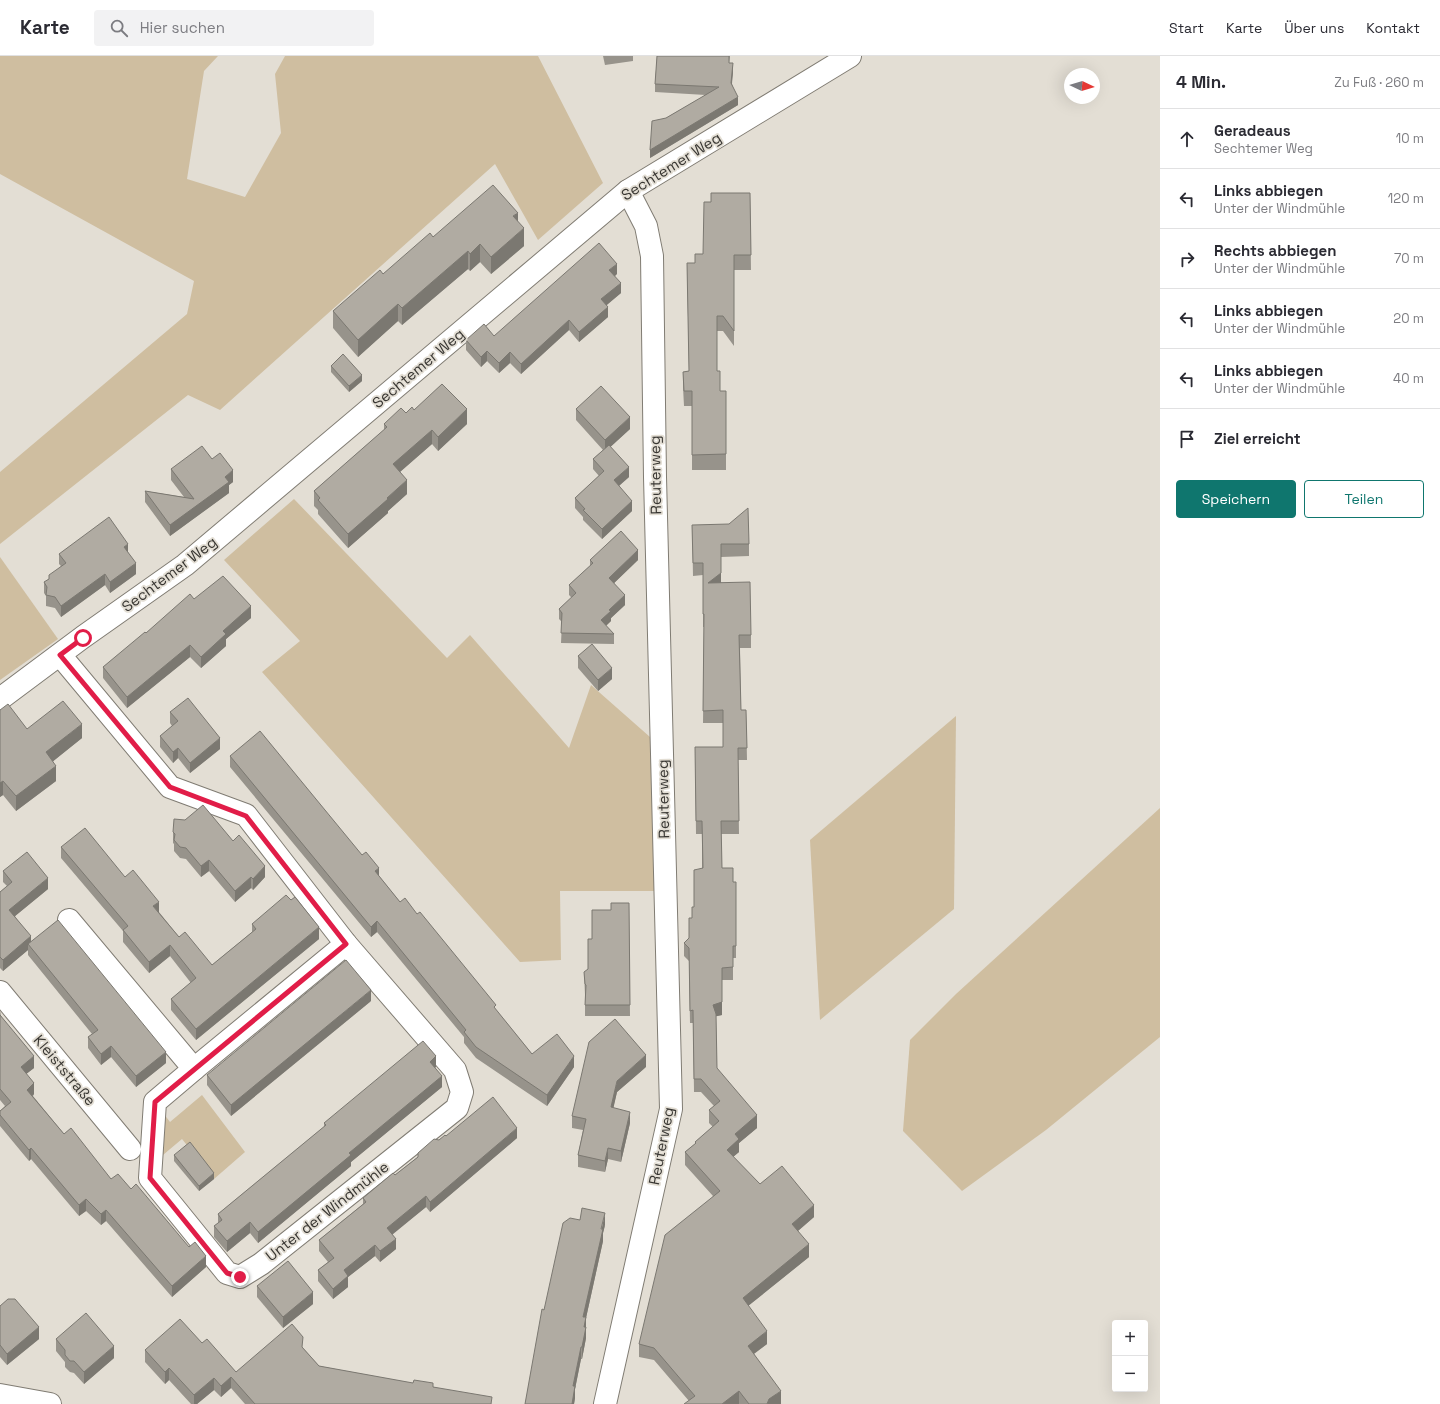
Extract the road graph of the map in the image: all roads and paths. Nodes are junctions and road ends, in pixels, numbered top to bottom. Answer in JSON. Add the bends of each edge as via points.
{"nodes":[{"id":1,"x":850,"y":56,"type":"edge"},
{"id":2,"x":628,"y":191,"type":"junction"},
{"id":3,"x":60,"y":655,"type":"junction"},
{"id":4,"x":0,"y":699,"type":"edge"},
{"id":5,"x":68,"y":920,"type":"dead end"},
{"id":6,"x":346,"y":944,"type":"junction"},
{"id":7,"x":0,"y":992,"type":"edge"},
{"id":8,"x":194,"y":1069,"type":"junction"},
{"id":9,"x":130,"y":1149,"type":"dead end"},
{"id":10,"x":0,"y":1395,"type":"edge"},
{"id":11,"x":50,"y":1404,"type":"edge"},
{"id":12,"x":605,"y":1404,"type":"edge"}],
"edges":[{"from":1,"to":2,"type":"street","name":"Sechtemer Weg"},
{"from":2,"to":3,"type":"street","name":"Sechtemer Weg","via":[[185,565]]},
{"from":2,"to":12,"type":"street","name":"Reuterweg","via":[[646,226],[652,256],[671,1109]]},
{"from":3,"to":4,"type":"street","name":"Sechtemer Weg"},
{"from":3,"to":6,"type":"street","name":"Unter der Windmühle","via":[[170,787],[246,816]]},
{"from":5,"to":8,"type":"street"},
{"from":6,"to":8,"type":"street","name":"Unter der Windmühle"},
{"from":6,"to":8,"type":"street","name":"Unter der Windmühle","via":[[455,1070],[462,1092],[457,1108],[260,1264],[240,1277],[227,1273],[150,1178],[155,1102]]},
{"from":7,"to":9,"type":"street","name":"Kleiststraße"},
{"from":10,"to":11,"type":"street"}]}
